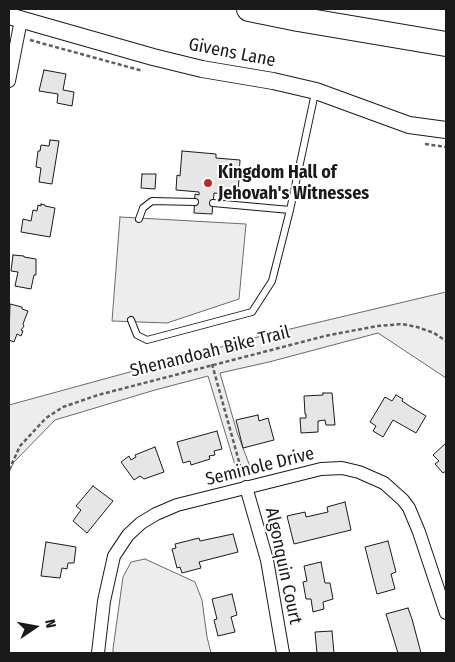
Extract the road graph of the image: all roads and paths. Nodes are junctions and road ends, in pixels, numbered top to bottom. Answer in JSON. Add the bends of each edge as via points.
{"nodes":[{"id":1,"x":249,"y":9,"type":"edge"},
{"id":2,"x":15,"y":18,"type":"edge"},
{"id":3,"x":446,"y":44,"type":"edge"},
{"id":4,"x":9,"y":81,"type":"edge"},
{"id":5,"x":316,"y":91,"type":"junction"},
{"id":6,"x":446,"y":130,"type":"edge"},
{"id":7,"x":194,"y":202,"type":"dead end"},
{"id":8,"x":213,"y":203,"type":"dead end"},
{"id":9,"x":290,"y":210,"type":"junction"},
{"id":10,"x":139,"y":218,"type":"dead end"},
{"id":11,"x":131,"y":320,"type":"dead end"},
{"id":12,"x":446,"y":341,"type":"edge"},
{"id":13,"x":212,"y":364,"type":"junction"},
{"id":14,"x":9,"y":470,"type":"edge"},
{"id":15,"x":246,"y":487,"type":"junction"},
{"id":16,"x":446,"y":613,"type":"edge"},
{"id":17,"x":98,"y":653,"type":"edge"},
{"id":18,"x":283,"y":653,"type":"edge"}],
"edges":[{"from":1,"to":3,"type":"highway"},
{"from":2,"to":4,"type":"street"},
{"from":2,"to":5,"type":"street","name":"Givens Lane","via":[[178,64]]},
{"from":5,"to":6,"type":"street","name":"Givens Lane","via":[[410,125]]},
{"from":5,"to":9,"type":"lane"},
{"from":7,"to":10,"type":"lane","via":[[152,201],[143,208]]},
{"from":8,"to":9,"type":"lane"},
{"from":9,"to":11,"type":"lane","via":[[272,281],[252,312],[147,340],[137,335]]},
{"from":12,"to":13,"type":"path","name":"Shenandoah Bike Trail","via":[[417,327],[384,325],[350,330]]},
{"from":13,"to":14,"type":"path","name":"Shenandoah Bike Trail","via":[[98,395],[56,411],[39,424],[20,446]]},
{"from":13,"to":15,"type":"path"},
{"from":15,"to":16,"type":"street","name":"Seminole Drive","via":[[332,468],[359,472],[384,483],[409,508]]},
{"from":15,"to":17,"type":"street","name":"Seminole Drive","via":[[165,510],[141,523],[128,535],[114,556]]},
{"from":15,"to":18,"type":"street","name":"Algonquin Court","via":[[266,560]]}]}
